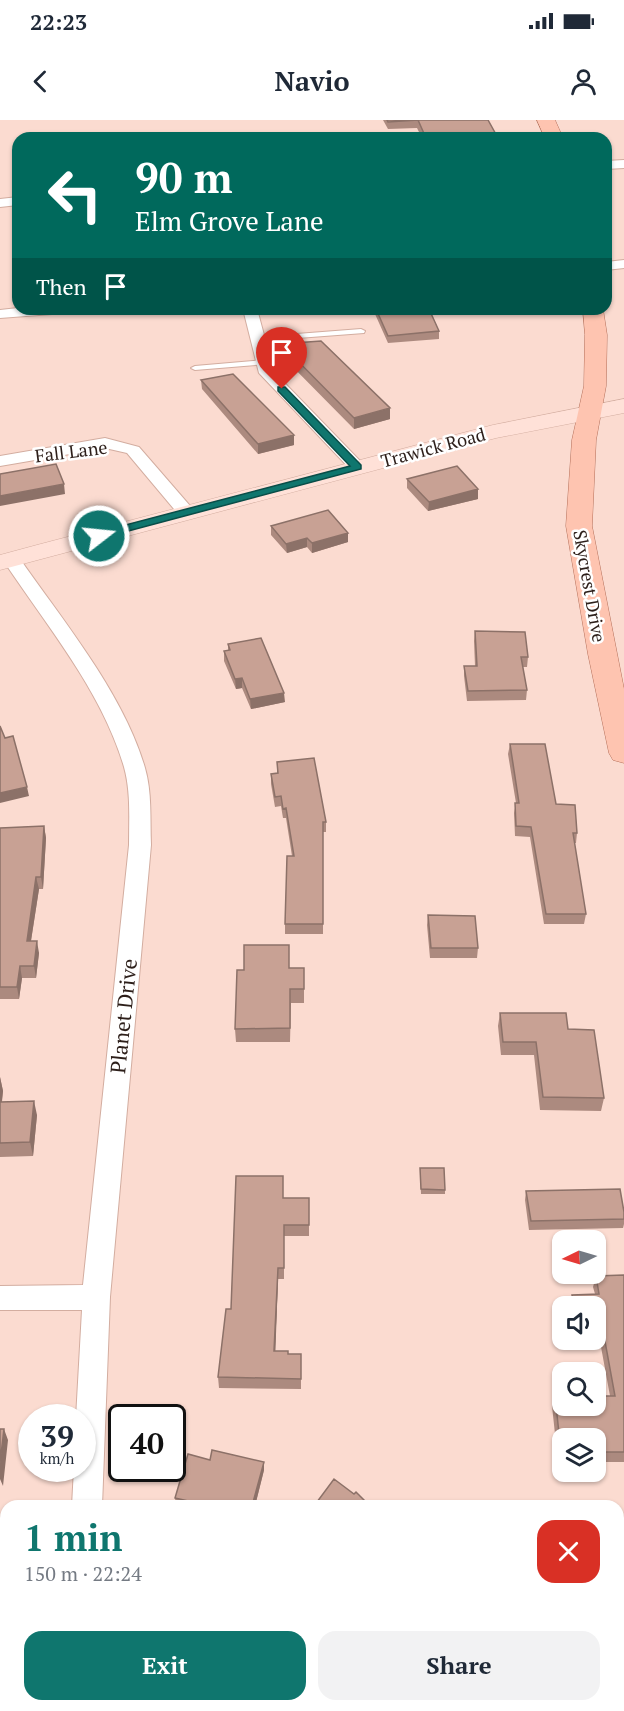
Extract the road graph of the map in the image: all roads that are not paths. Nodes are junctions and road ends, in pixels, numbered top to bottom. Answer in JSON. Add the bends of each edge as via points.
{"nodes":[{"id":1,"x":252,"y":315,"type":"edge"},
{"id":2,"x":593,"y":315,"type":"edge"},
{"id":3,"x":361,"y":331,"type":"dead end"},
{"id":4,"x":258,"y":339,"type":"junction"},
{"id":5,"x":264,"y":362,"type":"junction"},
{"id":6,"x":195,"y":368,"type":"dead end"},
{"id":7,"x":624,"y":406,"type":"edge"},
{"id":8,"x":591,"y":410,"type":"junction"},
{"id":9,"x":0,"y":461,"type":"edge"},
{"id":10,"x":357,"y":467,"type":"junction"},
{"id":11,"x":185,"y":511,"type":"junction"},
{"id":12,"x":6,"y":562,"type":"edge"},
{"id":13,"x":624,"y":753,"type":"edge"},
{"id":14,"x":96,"y":1297,"type":"junction"},
{"id":15,"x":0,"y":1298,"type":"edge"},
{"id":16,"x":87,"y":1500,"type":"edge"}],
"edges":[{"from":1,"to":4,"type":"street"},
{"from":2,"to":8,"type":"main road","name":"Skycrest Drive","via":[[595,386]]},
{"from":3,"to":4,"type":"lane"},
{"from":4,"to":5,"type":"street"},
{"from":5,"to":6,"type":"lane"},
{"from":5,"to":10,"type":"street","via":[[267,373]]},
{"from":7,"to":8,"type":"street","name":"Trawick Road"},
{"from":8,"to":10,"type":"street","name":"Trawick Road"},
{"from":8,"to":13,"type":"main road","name":"Skycrest Drive","via":[[581,466],[580,544]]},
{"from":9,"to":11,"type":"street","name":"Fall Lane","via":[[105,443],[133,450]]},
{"from":10,"to":11,"type":"street","name":"Trawick Road"},
{"from":11,"to":12,"type":"street","name":"Trawick Road"},
{"from":12,"to":14,"type":"street","name":"Planet Drive","via":[[80,661],[135,768],[140,845]]},
{"from":14,"to":15,"type":"street"},
{"from":14,"to":16,"type":"street","name":"Planet Drive"}]}
